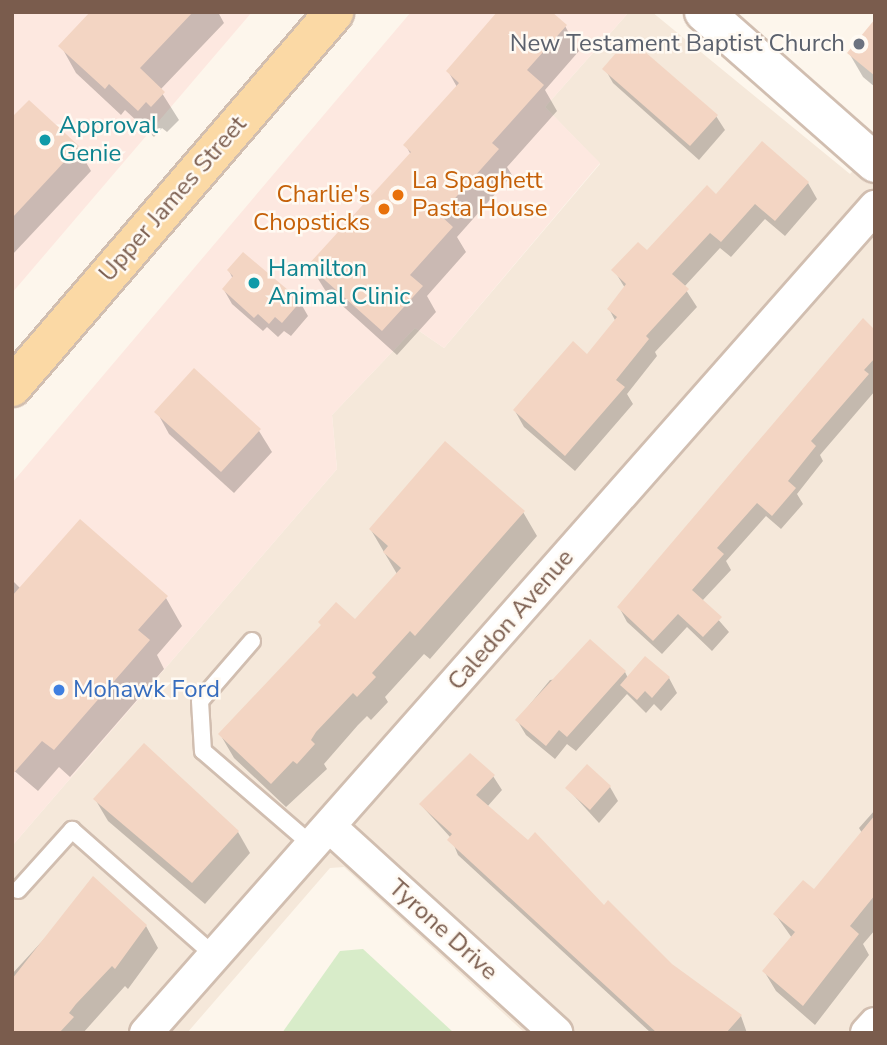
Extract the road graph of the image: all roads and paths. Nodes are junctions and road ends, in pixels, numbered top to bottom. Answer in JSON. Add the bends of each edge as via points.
{"nodes":[{"id":1,"x":334,"y":12,"type":"edge"},
{"id":2,"x":704,"y":12,"type":"edge"},
{"id":3,"x":875,"y":163,"type":"edge"},
{"id":4,"x":875,"y":207,"type":"edge"},
{"id":5,"x":12,"y":387,"type":"edge"},
{"id":6,"x":252,"y":641,"type":"dead end"},
{"id":7,"x":321,"y":836,"type":"junction"},
{"id":8,"x":18,"y":890,"type":"dead end"},
{"id":9,"x":214,"y":955,"type":"junction"},
{"id":10,"x":875,"y":1024,"type":"edge"},
{"id":11,"x":146,"y":1033,"type":"edge"},
{"id":12,"x":556,"y":1033,"type":"edge"},
{"id":13,"x":867,"y":1033,"type":"edge"}],
"edges":[{"from":1,"to":5,"type":"main road","name":"Upper James Street"},
{"from":2,"to":3,"type":"street"},
{"from":4,"to":7,"type":"street","name":"Caledon Avenue"},
{"from":6,"to":7,"type":"lane","via":[[200,701],[203,751]]},
{"from":7,"to":9,"type":"street","name":"Caledon Avenue"},
{"from":7,"to":12,"type":"street","name":"Tyrone Drive"},
{"from":8,"to":9,"type":"lane","via":[[72,830]]},
{"from":9,"to":11,"type":"street","name":"Caledon Avenue"},
{"from":10,"to":13,"type":"street"}]}
